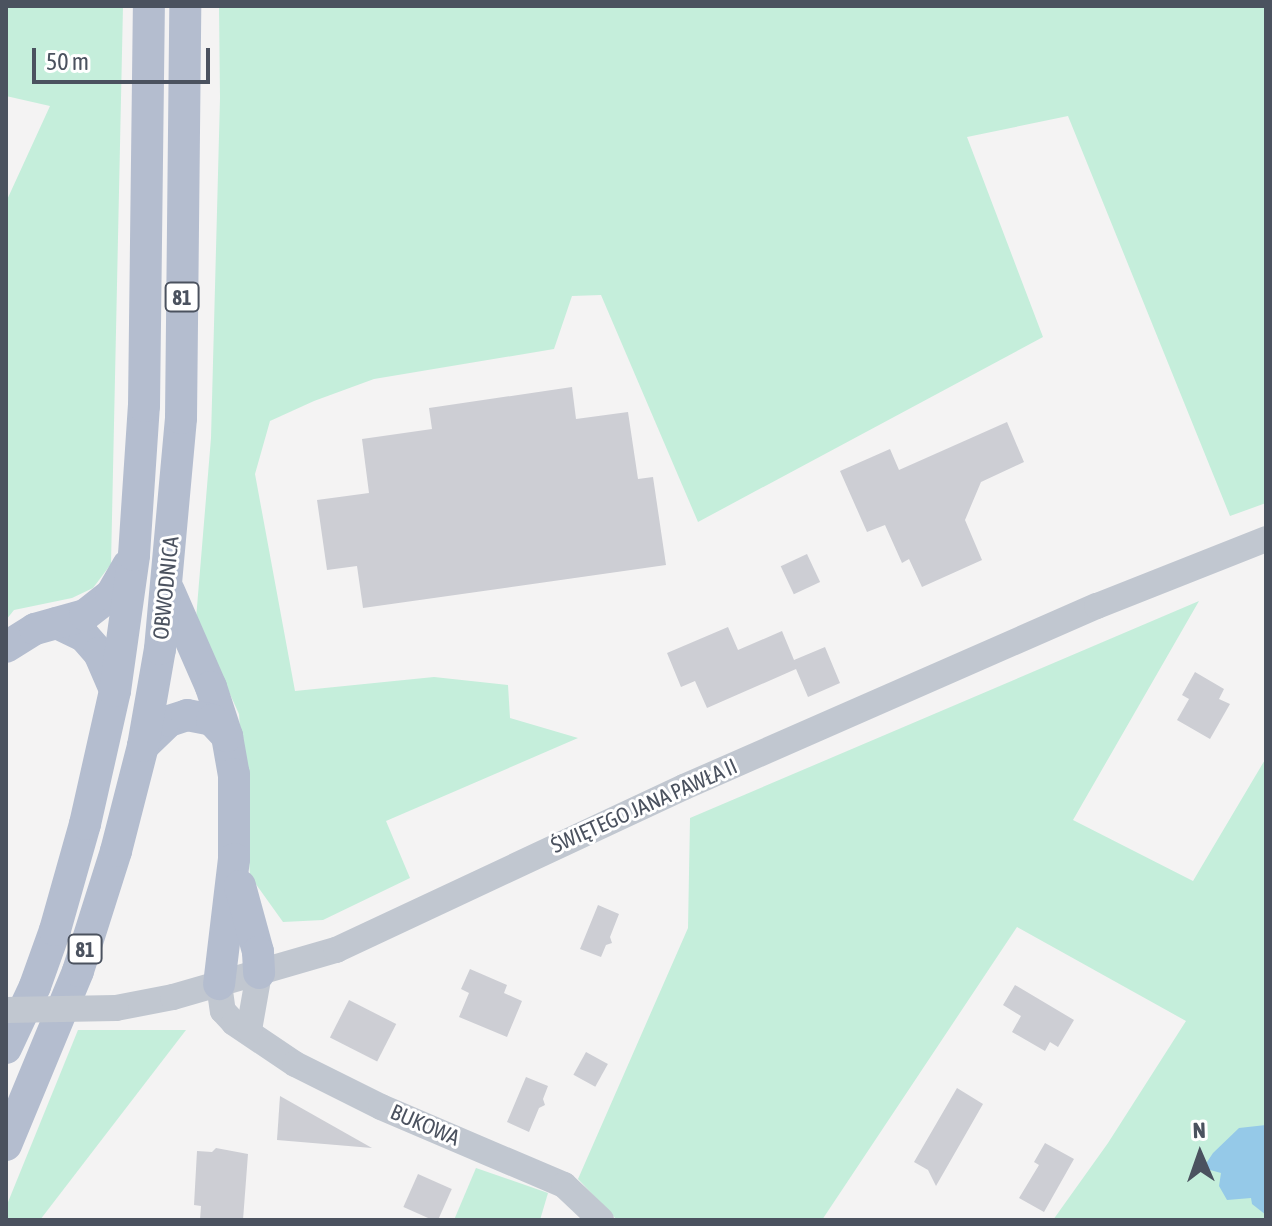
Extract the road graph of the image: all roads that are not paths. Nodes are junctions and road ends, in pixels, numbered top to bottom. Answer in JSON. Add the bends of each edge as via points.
{"nodes":[{"id":1,"x":149,"y":6,"type":"edge"},
{"id":2,"x":185,"y":6,"type":"edge"},
{"id":3,"x":1266,"y":539,"type":"edge"},
{"id":4,"x":134,"y":555,"type":"junction"},
{"id":5,"x":168,"y":588,"type":"junction"},
{"id":6,"x":57,"y":623,"type":"junction"},
{"id":7,"x":6,"y":647,"type":"edge"},
{"id":8,"x":115,"y":691,"type":"junction"},
{"id":9,"x":227,"y":736,"type":"junction"},
{"id":10,"x":143,"y":746,"type":"junction"},
{"id":11,"x":234,"y":859,"type":"junction"},
{"id":12,"x":259,"y":973,"type":"junction"},
{"id":13,"x":219,"y":984,"type":"junction"},
{"id":14,"x":6,"y":1010,"type":"edge"},
{"id":15,"x":249,"y":1030,"type":"junction"},
{"id":16,"x":6,"y":1048,"type":"edge"},
{"id":17,"x":6,"y":1145,"type":"edge"},
{"id":18,"x":601,"y":1220,"type":"edge"}],
"edges":[{"from":1,"to":4,"type":"main road","name":"OBWODNICA","number":"81","via":[[144,406]]},
{"from":2,"to":5,"type":"main road","name":"OBWODNICA","number":"81","via":[[181,418]]},
{"from":3,"to":12,"type":"street","name":"ŚWIĘTEGO JANA PAWŁA II","via":[[1097,606],[699,781],[336,950]]},
{"from":4,"to":6,"type":"main road","via":[[111,595],[85,615]]},
{"from":4,"to":8,"type":"main road","name":"OBWODNICA","number":"81"},
{"from":5,"to":9,"type":"main road"},
{"from":5,"to":10,"type":"main road","name":"OBWODNICA","number":"81"},
{"from":6,"to":7,"type":"main road"},
{"from":6,"to":8,"type":"main road","via":[[84,636],[99,653]]},
{"from":8,"to":16,"type":"main road","name":"OBWODNICA","number":"81","via":[[55,930]]},
{"from":9,"to":10,"type":"main road","via":[[212,720],[187,715],[169,721]]},
{"from":9,"to":11,"type":"main road","via":[[234,774]]},
{"from":10,"to":17,"type":"main road","name":"OBWODNICA","number":"81","via":[[78,971]]},
{"from":11,"to":12,"type":"main road"},
{"from":11,"to":13,"type":"main road"},
{"from":12,"to":13,"type":"street","name":"ŚWIĘTEGO JANA PAWŁA II"},
{"from":12,"to":15,"type":"street"},
{"from":13,"to":14,"type":"street","name":"ŚWIĘTEGO JANA PAWŁA II","bridge":true,"via":[[116,1008]]},
{"from":13,"to":15,"type":"street","name":"BUKOWA","via":[[223,1011]]},
{"from":15,"to":18,"type":"street","name":"BUKOWA","via":[[295,1064],[381,1107],[564,1185]]}]}
